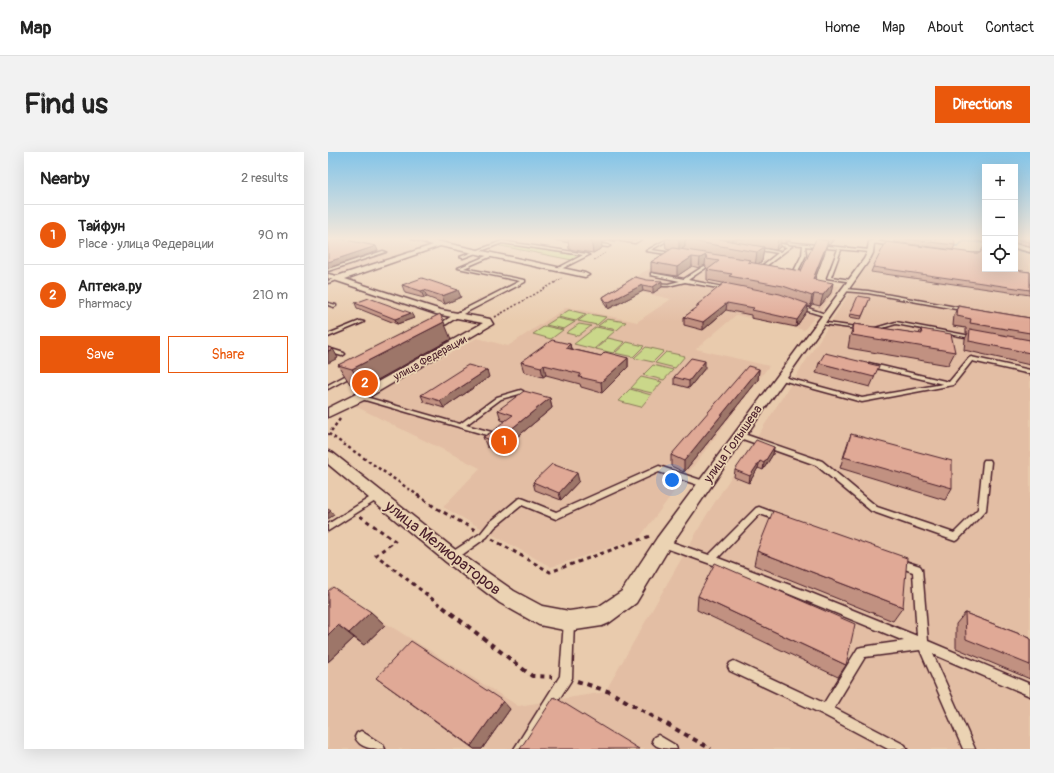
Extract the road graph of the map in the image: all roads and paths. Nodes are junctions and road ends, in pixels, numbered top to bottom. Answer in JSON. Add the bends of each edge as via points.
{"nodes":[{"id":1,"x":338,"y":267,"type":"edge"},
{"id":2,"x":373,"y":267,"type":"edge"},
{"id":3,"x":463,"y":267,"type":"edge"},
{"id":4,"x":548,"y":267,"type":"edge"},
{"id":5,"x":563,"y":267,"type":"edge"},
{"id":6,"x":581,"y":267,"type":"edge"},
{"id":7,"x":705,"y":267,"type":"edge"},
{"id":8,"x":763,"y":267,"type":"edge"},
{"id":9,"x":798,"y":267,"type":"edge"},
{"id":10,"x":833,"y":267,"type":"edge"},
{"id":11,"x":861,"y":267,"type":"edge"},
{"id":12,"x":752,"y":268,"type":"edge"},
{"id":13,"x":559,"y":269,"type":"junction"},
{"id":14,"x":328,"y":270,"type":"edge"},
{"id":15,"x":572,"y":272,"type":"junction"},
{"id":16,"x":795,"y":273,"type":"edge"},
{"id":17,"x":652,"y":274,"type":"edge"},
{"id":18,"x":585,"y":275,"type":"dead end"},
{"id":19,"x":328,"y":276,"type":"edge"},
{"id":20,"x":337,"y":279,"type":"junction"},
{"id":21,"x":686,"y":281,"type":"junction"},
{"id":22,"x":328,"y":282,"type":"edge"},
{"id":23,"x":651,"y":283,"type":"edge"},
{"id":24,"x":848,"y":286,"type":"junction"},
{"id":25,"x":733,"y":290,"type":"edge"},
{"id":26,"x":328,"y":304,"type":"edge"},
{"id":27,"x":793,"y":304,"type":"edge"},
{"id":28,"x":334,"y":306,"type":"dead end"},
{"id":29,"x":971,"y":310,"type":"edge"},
{"id":30,"x":457,"y":315,"type":"junction"},
{"id":31,"x":823,"y":319,"type":"junction"},
{"id":32,"x":362,"y":322,"type":"dead end"},
{"id":33,"x":489,"y":322,"type":"junction"},
{"id":34,"x":430,"y":331,"type":"edge"},
{"id":35,"x":328,"y":336,"type":"edge"},
{"id":36,"x":980,"y":339,"type":"edge"},
{"id":37,"x":328,"y":350,"type":"edge"},
{"id":38,"x":342,"y":354,"type":"dead end"},
{"id":39,"x":863,"y":364,"type":"edge"},
{"id":40,"x":362,"y":368,"type":"edge"},
{"id":41,"x":1030,"y":372,"type":"edge"},
{"id":42,"x":780,"y":378,"type":"junction"},
{"id":43,"x":951,"y":384,"type":"junction"},
{"id":44,"x":328,"y":387,"type":"edge"},
{"id":45,"x":521,"y":392,"type":"edge"},
{"id":46,"x":360,"y":397,"type":"junction"},
{"id":47,"x":328,"y":413,"type":"edge"},
{"id":48,"x":461,"y":426,"type":"junction"},
{"id":49,"x":329,"y":434,"type":"dead end"},
{"id":50,"x":739,"y":435,"type":"junction"},
{"id":51,"x":497,"y":436,"type":"edge"},
{"id":52,"x":328,"y":456,"type":"edge"},
{"id":53,"x":986,"y":462,"type":"dead end"},
{"id":54,"x":704,"y":484,"type":"junction"},
{"id":55,"x":377,"y":496,"type":"junction"},
{"id":56,"x":354,"y":512,"type":"junction"},
{"id":57,"x":787,"y":521,"type":"edge"},
{"id":58,"x":328,"y":528,"type":"edge"},
{"id":59,"x":484,"y":535,"type":"junction"},
{"id":60,"x":658,"y":539,"type":"junction"},
{"id":61,"x":452,"y":557,"type":"junction"},
{"id":62,"x":888,"y":558,"type":"edge"},
{"id":63,"x":711,"y":559,"type":"junction"},
{"id":64,"x":569,"y":621,"type":"junction"},
{"id":65,"x":923,"y":644,"type":"junction"},
{"id":66,"x":734,"y":667,"type":"dead end"},
{"id":67,"x":566,"y":678,"type":"junction"},
{"id":68,"x":1030,"y":690,"type":"edge"},
{"id":69,"x":826,"y":710,"type":"junction"},
{"id":70,"x":361,"y":737,"type":"dead end"},
{"id":71,"x":658,"y":741,"type":"dead end"},
{"id":72,"x":378,"y":749,"type":"edge"},
{"id":73,"x":520,"y":749,"type":"edge"},
{"id":74,"x":671,"y":749,"type":"edge"},
{"id":75,"x":712,"y":749,"type":"edge"},
{"id":76,"x":901,"y":749,"type":"edge"},
{"id":77,"x":969,"y":749,"type":"edge"}],
"edges":[{"from":1,"to":14,"type":"lane"},
{"from":2,"to":20,"type":"street"},
{"from":3,"to":30,"type":"lane","via":[[460,268],[524,281]]},
{"from":4,"to":13,"type":"street"},
{"from":5,"to":13,"type":"lane"},
{"from":6,"to":15,"type":"path"},
{"from":7,"to":21,"type":"lane"},
{"from":8,"to":12,"type":"lane"},
{"from":9,"to":16,"type":"lane"},
{"from":10,"to":24,"type":"lane","via":[[829,278]]},
{"from":11,"to":24,"type":"street","name":"улица Голышева"},
{"from":13,"to":15,"type":"street"},
{"from":15,"to":18,"type":"street"},
{"from":15,"to":33,"type":"path"},
{"from":17,"to":21,"type":"lane"},
{"from":19,"to":20,"type":"street"},
{"from":20,"to":22,"type":"lane"},
{"from":20,"to":30,"type":"street","via":[[439,312]]},
{"from":21,"to":23,"type":"lane","via":[[664,286]]},
{"from":21,"to":25,"type":"lane"},
{"from":24,"to":29,"type":"lane","via":[[868,292]]},
{"from":24,"to":31,"type":"street","name":"улица Голышева"},
{"from":26,"to":28,"type":"lane"},
{"from":27,"to":31,"type":"lane"},
{"from":30,"to":33,"type":"street"},
{"from":30,"to":34,"type":"lane"},
{"from":31,"to":36,"type":"lane","via":[[872,330],[896,323]]},
{"from":31,"to":42,"type":"street","name":"улица Голышева"},
{"from":32,"to":35,"type":"lane"},
{"from":33,"to":46,"type":"street","name":"улица Федерации"},
{"from":37,"to":38,"type":"lane"},
{"from":39,"to":43,"type":"lane"},
{"from":40,"to":44,"type":"lane"},
{"from":41,"to":43,"type":"lane","via":[[971,359]]},
{"from":42,"to":43,"type":"lane","via":[[862,400]]},
{"from":42,"to":50,"type":"street","name":"улица Голышева"},
{"from":45,"to":48,"type":"lane","via":[[499,398]]},
{"from":46,"to":47,"type":"street","name":"улица Федерации"},
{"from":46,"to":48,"type":"lane"},
{"from":48,"to":51,"type":"lane"},
{"from":49,"to":59,"type":"path","via":[[436,508]]},
{"from":50,"to":53,"type":"lane","via":[[819,463],[874,509],[955,537],[982,510]]},
{"from":50,"to":54,"type":"street","name":"улица Голышева"},
{"from":52,"to":55,"type":"street","name":"улица Мелиораторов"},
{"from":54,"to":59,"type":"lane","via":[[659,469],[556,516],[520,501]]},
{"from":54,"to":60,"type":"street","name":"улица Голышева"},
{"from":55,"to":56,"type":"lane"},
{"from":55,"to":61,"type":"street","name":"улица Мелиораторов"},
{"from":56,"to":58,"type":"lane"},
{"from":56,"to":67,"type":"path","via":[[395,541],[376,555],[532,676]]},
{"from":57,"to":63,"type":"lane","via":[[759,510]]},
{"from":59,"to":60,"type":"path","via":[[550,572]]},
{"from":59,"to":61,"type":"lane"},
{"from":60,"to":63,"type":"lane"},
{"from":60,"to":64,"type":"street","name":"улица Голышева","via":[[629,597],[602,616]]},
{"from":61,"to":64,"type":"street","name":"улица Мелиораторов","via":[[506,597],[539,615]]},
{"from":62,"to":65,"type":"lane","via":[[917,569]]},
{"from":63,"to":65,"type":"lane"},
{"from":64,"to":67,"type":"lane"},
{"from":65,"to":68,"type":"lane"},
{"from":65,"to":69,"type":"lane","via":[[862,652]]},
{"from":65,"to":77,"type":"lane"},
{"from":66,"to":69,"type":"lane"},
{"from":67,"to":73,"type":"lane"},
{"from":67,"to":75,"type":"path","via":[[610,692]]},
{"from":69,"to":76,"type":"lane"},
{"from":70,"to":72,"type":"lane"},
{"from":71,"to":74,"type":"lane"}]}
